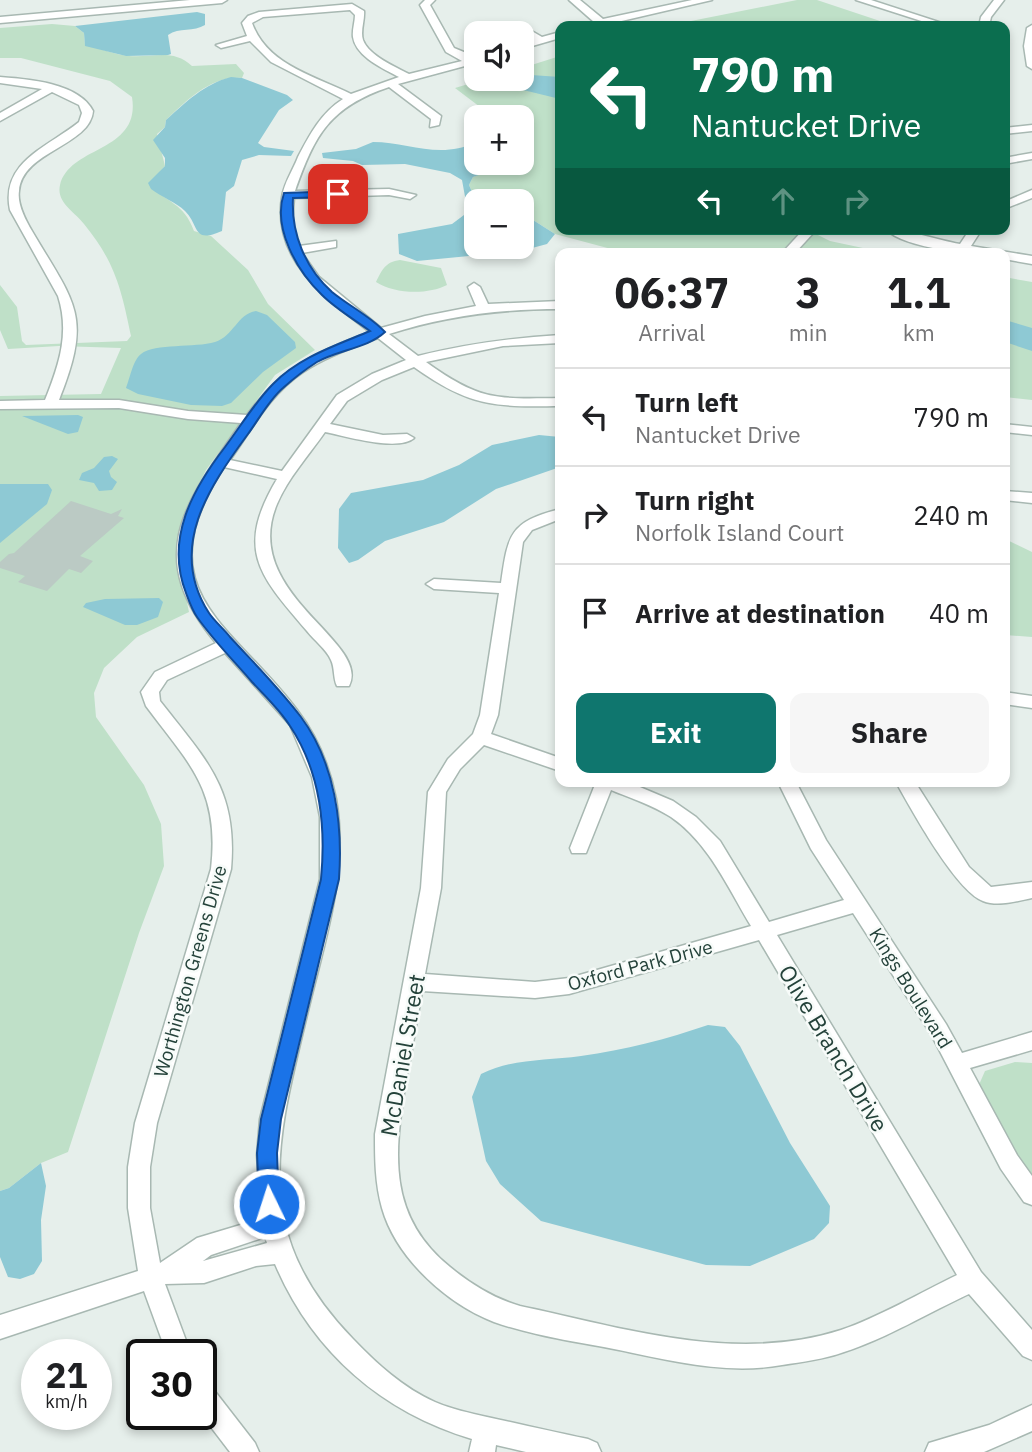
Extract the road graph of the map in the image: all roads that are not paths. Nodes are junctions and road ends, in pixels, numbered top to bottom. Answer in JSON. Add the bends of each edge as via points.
{"nodes":[{"id":1,"x":219,"y":0,"type":"edge"},
{"id":2,"x":430,"y":0,"type":"edge"},
{"id":3,"x":574,"y":0,"type":"edge"},
{"id":4,"x":707,"y":0,"type":"edge"},
{"id":5,"x":861,"y":0,"type":"edge"},
{"id":6,"x":995,"y":1,"type":"edge"},
{"id":7,"x":659,"y":4,"type":"edge"},
{"id":8,"x":115,"y":5,"type":"edge"},
{"id":9,"x":0,"y":20,"type":"edge"},
{"id":10,"x":600,"y":21,"type":"edge"},
{"id":11,"x":608,"y":21,"type":"edge"},
{"id":12,"x":930,"y":21,"type":"edge"},
{"id":13,"x":985,"y":21,"type":"edge"},
{"id":14,"x":1032,"y":29,"type":"edge"},
{"id":15,"x":534,"y":36,"type":"edge"},
{"id":16,"x":555,"y":36,"type":"edge"},
{"id":17,"x":251,"y":38,"type":"junction"},
{"id":18,"x":540,"y":40,"type":"junction"},
{"id":19,"x":534,"y":42,"type":"edge"},
{"id":20,"x":221,"y":44,"type":"dead end"},
{"id":21,"x":464,"y":56,"type":"edge"},
{"id":22,"x":464,"y":63,"type":"edge"},
{"id":23,"x":1032,"y":66,"type":"edge"},
{"id":24,"x":410,"y":79,"type":"junction"},
{"id":25,"x":0,"y":80,"type":"edge"},
{"id":26,"x":393,"y":85,"type":"junction"},
{"id":27,"x":50,"y":89,"type":"junction"},
{"id":28,"x":352,"y":99,"type":"junction"},
{"id":29,"x":0,"y":118,"type":"edge"},
{"id":30,"x":434,"y":125,"type":"dead end"},
{"id":31,"x":1032,"y":128,"type":"edge"},
{"id":32,"x":1010,"y":130,"type":"edge"},
{"id":33,"x":1032,"y":156,"type":"edge"},
{"id":34,"x":1010,"y":160,"type":"edge"},
{"id":35,"x":1032,"y":194,"type":"edge"},
{"id":36,"x":288,"y":195,"type":"junction"},
{"id":37,"x":410,"y":195,"type":"dead end"},
{"id":38,"x":1010,"y":203,"type":"edge"},
{"id":39,"x":805,"y":235,"type":"edge"},
{"id":40,"x":901,"y":235,"type":"edge"},
{"id":41,"x":972,"y":235,"type":"edge"},
{"id":42,"x":332,"y":244,"type":"dead end"},
{"id":43,"x":793,"y":248,"type":"edge"},
{"id":44,"x":963,"y":248,"type":"joint"},
{"id":45,"x":295,"y":250,"type":"junction"},
{"id":46,"x":1010,"y":256,"type":"edge"},
{"id":47,"x":1032,"y":260,"type":"edge"},
{"id":48,"x":474,"y":287,"type":"dead end"},
{"id":49,"x":555,"y":305,"type":"edge"},
{"id":50,"x":484,"y":309,"type":"junction"},
{"id":51,"x":379,"y":332,"type":"junction"},
{"id":52,"x":555,"y":339,"type":"edge"},
{"id":53,"x":416,"y":361,"type":"junction"},
{"id":54,"x":555,"y":402,"type":"edge"},
{"id":55,"x":51,"y":403,"type":"junction"},
{"id":56,"x":0,"y":405,"type":"edge"},
{"id":57,"x":247,"y":426,"type":"junction"},
{"id":58,"x":321,"y":427,"type":"junction"},
{"id":59,"x":1010,"y":429,"type":"edge"},
{"id":60,"x":1032,"y":431,"type":"edge"},
{"id":61,"x":407,"y":438,"type":"dead end"},
{"id":62,"x":220,"y":462,"type":"junction"},
{"id":63,"x":286,"y":476,"type":"junction"},
{"id":64,"x":1010,"y":496,"type":"edge"},
{"id":65,"x":1032,"y":498,"type":"edge"},
{"id":66,"x":555,"y":516,"type":"edge"},
{"id":67,"x":434,"y":584,"type":"dead end"},
{"id":68,"x":507,"y":588,"type":"junction"},
{"id":69,"x":227,"y":645,"type":"junction"},
{"id":70,"x":343,"y":682,"type":"dead end"},
{"id":71,"x":1010,"y":699,"type":"edge"},
{"id":72,"x":1032,"y":702,"type":"edge"},
{"id":73,"x":481,"y":737,"type":"junction"},
{"id":74,"x":555,"y":763,"type":"edge"},
{"id":75,"x":605,"y":787,"type":"edge"},
{"id":76,"x":620,"y":787,"type":"edge"},
{"id":77,"x":790,"y":787,"type":"edge"},
{"id":78,"x":908,"y":787,"type":"edge"},
{"id":79,"x":579,"y":848,"type":"dead end"},
{"id":80,"x":1032,"y":890,"type":"edge"},
{"id":81,"x":858,"y":904,"type":"junction"},
{"id":82,"x":763,"y":931,"type":"junction"},
{"id":83,"x":416,"y":982,"type":"junction"},
{"id":84,"x":1032,"y":1041,"type":"edge"},
{"id":85,"x":957,"y":1063,"type":"junction"},
{"id":86,"x":1032,"y":1195,"type":"edge"},
{"id":87,"x":272,"y":1221,"type":"junction"},
{"id":88,"x":281,"y":1252,"type":"junction"},
{"id":89,"x":159,"y":1275,"type":"junction"},
{"id":90,"x":973,"y":1280,"type":"junction"},
{"id":91,"x":0,"y":1327,"type":"edge"},
{"id":92,"x":175,"y":1339,"type":"edge"},
{"id":93,"x":1032,"y":1348,"type":"edge"},
{"id":94,"x":217,"y":1415,"type":"edge"},
{"id":95,"x":1032,"y":1418,"type":"edge"},
{"id":96,"x":484,"y":1441,"type":"edge"},
{"id":97,"x":246,"y":1452,"type":"edge"},
{"id":98,"x":588,"y":1452,"type":"edge"},
{"id":99,"x":938,"y":1452,"type":"edge"}],
"edges":[{"from":1,"to":8,"type":"street"},
{"from":2,"to":21,"type":"street","via":[[425,5],[450,50]]},
{"from":3,"to":10,"type":"street"},
{"from":4,"to":7,"type":"street"},
{"from":5,"to":12,"type":"street"},
{"from":6,"to":13,"type":"street"},
{"from":7,"to":11,"type":"street"},
{"from":8,"to":9,"type":"street"},
{"from":14,"to":23,"type":"street"},
{"from":15,"to":18,"type":"street"},
{"from":16,"to":18,"type":"street"},
{"from":17,"to":20,"type":"street"},
{"from":17,"to":24,"type":"street","via":[[247,23],[262,13],[352,7],[359,11],[358,38],[365,51]]},
{"from":17,"to":28,"type":"street","via":[[299,75]]},
{"from":18,"to":19,"type":"street"},
{"from":22,"to":24,"type":"street"},
{"from":24,"to":26,"type":"street"},
{"from":25,"to":27,"type":"street"},
{"from":26,"to":28,"type":"street"},
{"from":26,"to":30,"type":"street","via":[[437,118]]},
{"from":27,"to":29,"type":"street"},
{"from":27,"to":55,"type":"street","via":[[81,100],[88,115],[72,134],[20,172],[10,192],[15,211],[58,282],[69,311],[71,342]]},
{"from":28,"to":36,"type":"street","via":[[327,117]]},
{"from":31,"to":32,"type":"street"},
{"from":33,"to":34,"type":"street"},
{"from":35,"to":38,"type":"street"},
{"from":36,"to":37,"type":"street"},
{"from":36,"to":45,"type":"street","via":[[286,218]]},
{"from":39,"to":43,"type":"street"},
{"from":40,"to":44,"type":"street"},
{"from":41,"to":44,"type":"street"},
{"from":42,"to":45,"type":"street"},
{"from":45,"to":51,"type":"street","via":[[326,293]]},
{"from":46,"to":47,"type":"street"},
{"from":48,"to":50,"type":"street"},
{"from":49,"to":50,"type":"street"},
{"from":50,"to":51,"type":"street"},
{"from":51,"to":53,"type":"street"},
{"from":51,"to":57,"type":"street","via":[[313,359],[291,374]]},
{"from":52,"to":53,"type":"street","via":[[503,342]]},
{"from":53,"to":54,"type":"street","via":[[484,400]]},
{"from":53,"to":58,"type":"street","via":[[342,397]]},
{"from":55,"to":56,"type":"street"},
{"from":55,"to":57,"type":"street","via":[[120,404],[188,415],[199,422]]},
{"from":57,"to":62,"type":"street"},
{"from":58,"to":61,"type":"street","via":[[383,439]]},
{"from":58,"to":63,"type":"street"},
{"from":59,"to":60,"type":"street"},
{"from":62,"to":63,"type":"street"},
{"from":62,"to":69,"type":"street","via":[[197,498],[184,551],[193,597]]},
{"from":63,"to":70,"type":"street","via":[[265,524],[265,562],[276,585],[340,659]]},
{"from":64,"to":65,"type":"street"},
{"from":66,"to":68,"type":"street","name":"McDaniel Street","via":[[527,527],[515,541]]},
{"from":67,"to":68,"type":"street"},
{"from":68,"to":73,"type":"street","name":"McDaniel Street","via":[[489,715]]},
{"from":69,"to":87,"type":"street","via":[[296,721],[312,751],[323,783],[332,848],[330,879],[271,1119],[267,1187]]},
{"from":69,"to":89,"type":"street","name":"Worthington Greens Drive","via":[[161,676],[150,692],[152,702],[209,777],[222,809],[225,836],[221,869],[141,1148],[139,1208]]},
{"from":71,"to":72,"type":"street"},
{"from":73,"to":74,"type":"street"},
{"from":73,"to":83,"type":"street","name":"McDaniel Street","via":[[454,764],[437,792],[431,888]]},
{"from":75,"to":79,"type":"street"},
{"from":76,"to":82,"type":"street","name":"Olive Branch Drive","via":[[671,807],[694,823],[713,846]]},
{"from":77,"to":81,"type":"street","name":"Kings Boulevard","via":[[818,844]]},
{"from":78,"to":80,"type":"street","via":[[962,872],[987,895]]},
{"from":81,"to":82,"type":"street","name":"Oxford Park Drive"},
{"from":81,"to":85,"type":"street","name":"Kings Boulevard"},
{"from":82,"to":83,"type":"street","name":"Oxford Park Drive","via":[[569,986],[535,990]]},
{"from":82,"to":90,"type":"street","name":"Olive Branch Drive"},
{"from":83,"to":90,"type":"street","name":"McDaniel Street","via":[[386,1134],[389,1191],[403,1230],[422,1256],[481,1303],[520,1318],[691,1353],[751,1356],[843,1341]]},
{"from":84,"to":85,"type":"street"},
{"from":85,"to":86,"type":"street","name":"Kings Boulevard","via":[[1009,1162]]},
{"from":87,"to":88,"type":"street"},
{"from":87,"to":89,"type":"street","via":[[205,1246]]},
{"from":88,"to":89,"type":"street","via":[[204,1272]]},
{"from":88,"to":96,"type":"street","via":[[295,1286],[330,1335],[380,1382]]},
{"from":89,"to":91,"type":"street"},
{"from":89,"to":92,"type":"street","name":"Worthington Greens Drive"},
{"from":90,"to":93,"type":"street","name":"Olive Branch Drive"},
{"from":94,"to":97,"type":"street"},
{"from":95,"to":99,"type":"street","via":[[992,1437]]},
{"from":96,"to":98,"type":"street"}]}
